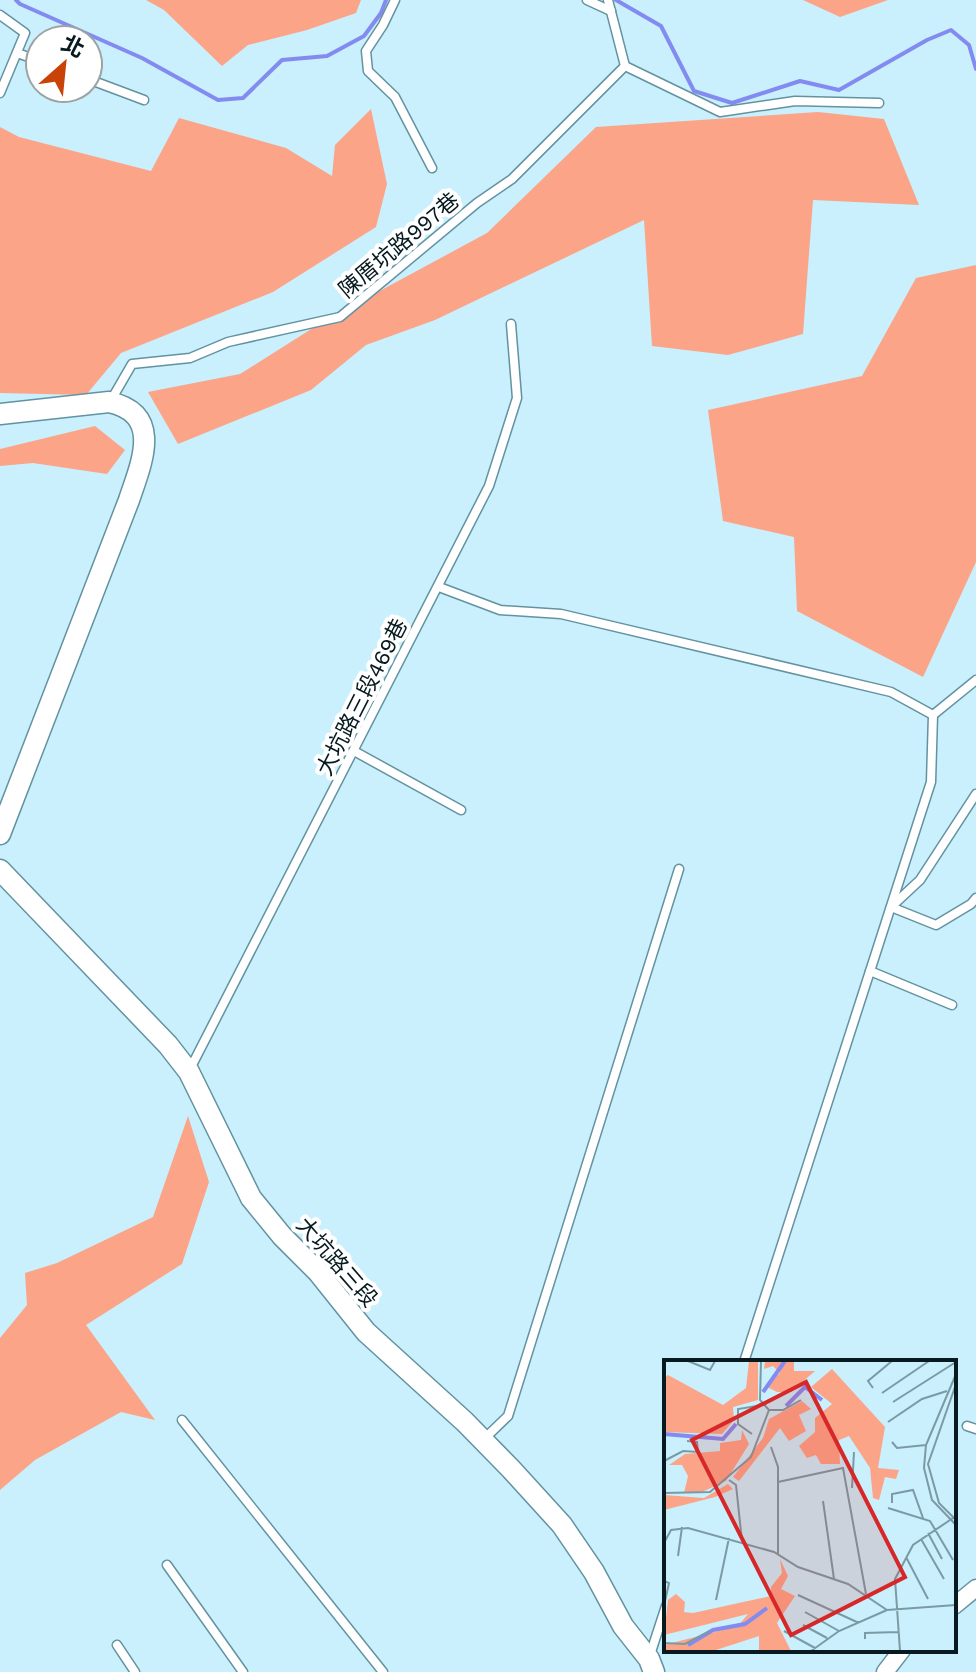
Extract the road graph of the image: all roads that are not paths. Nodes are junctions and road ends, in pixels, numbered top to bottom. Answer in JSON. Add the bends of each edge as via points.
{"nodes":[{"id":1,"x":395,"y":0,"type":"edge"},
{"id":2,"x":587,"y":0,"type":"edge"},
{"id":3,"x":610,"y":5,"type":"edge"},
{"id":4,"x":0,"y":15,"type":"edge"},
{"id":5,"x":17,"y":53,"type":"junction"},
{"id":6,"x":24,"y":55,"type":"edge"},
{"id":7,"x":625,"y":66,"type":"junction"},
{"id":8,"x":104,"y":85,"type":"edge"},
{"id":9,"x":0,"y":93,"type":"edge"},
{"id":10,"x":144,"y":100,"type":"dead end"},
{"id":11,"x":879,"y":103,"type":"dead end"},
{"id":12,"x":432,"y":168,"type":"dead end"},
{"id":13,"x":511,"y":324,"type":"dead end"},
{"id":14,"x":109,"y":402,"type":"junction"},
{"id":15,"x":0,"y":414,"type":"edge"},
{"id":16,"x":439,"y":587,"type":"junction"},
{"id":17,"x":976,"y":680,"type":"edge"},
{"id":18,"x":933,"y":715,"type":"junction"},
{"id":19,"x":354,"y":751,"type":"junction"},
{"id":20,"x":976,"y":794,"type":"edge"},
{"id":21,"x":461,"y":810,"type":"dead end"},
{"id":22,"x":0,"y":834,"type":"edge"},
{"id":23,"x":679,"y":869,"type":"dead end"},
{"id":24,"x":0,"y":870,"type":"edge"},
{"id":25,"x":976,"y":898,"type":"edge"},
{"id":26,"x":891,"y":907,"type":"junction"},
{"id":27,"x":870,"y":971,"type":"junction"},
{"id":28,"x":952,"y":1005,"type":"dead end"},
{"id":29,"x":189,"y":1072,"type":"junction"},
{"id":30,"x":745,"y":1360,"type":"edge"},
{"id":31,"x":182,"y":1420,"type":"dead end"},
{"id":32,"x":483,"y":1440,"type":"junction"},
{"id":33,"x":167,"y":1565,"type":"dead end"},
{"id":34,"x":976,"y":1588,"type":"edge"},
{"id":35,"x":957,"y":1600,"type":"edge"},
{"id":36,"x":664,"y":1615,"type":"edge"},
{"id":37,"x":117,"y":1645,"type":"dead end"},
{"id":38,"x":900,"y":1652,"type":"edge"},
{"id":39,"x":652,"y":1666,"type":"edge"},
{"id":40,"x":135,"y":1672,"type":"edge"},
{"id":41,"x":243,"y":1672,"type":"edge"},
{"id":42,"x":383,"y":1672,"type":"edge"},
{"id":43,"x":885,"y":1672,"type":"edge"}],
"edges":[{"from":1,"to":12,"type":"lane","via":[[366,51],[368,71],[395,97]]},
{"from":2,"to":3,"type":"lane"},
{"from":3,"to":7,"type":"lane"},
{"from":4,"to":5,"type":"lane","via":[[25,33]]},
{"from":5,"to":6,"type":"lane"},
{"from":5,"to":9,"type":"lane"},
{"from":7,"to":11,"type":"lane","via":[[720,112],[795,101]]},
{"from":7,"to":14,"type":"lane","name":"陳厝坑路997巷","via":[[512,179],[340,317],[228,342],[190,358],[132,364]]},
{"from":8,"to":10,"type":"lane"},
{"from":13,"to":16,"type":"lane","name":"大坑路三段469巷","via":[[517,398],[489,486]]},
{"from":14,"to":15,"type":"street"},
{"from":14,"to":22,"type":"street","via":[[122,405],[139,420],[146,438],[141,462]]},
{"from":16,"to":18,"type":"lane","via":[[500,610],[561,614],[891,692]]},
{"from":16,"to":19,"type":"lane","name":"大坑路三段469巷"},
{"from":17,"to":18,"type":"lane"},
{"from":18,"to":26,"type":"lane","via":[[931,782]]},
{"from":19,"to":21,"type":"lane"},
{"from":19,"to":29,"type":"lane","name":"大坑路三段469巷"},
{"from":20,"to":26,"type":"lane","via":[[920,880]]},
{"from":23,"to":32,"type":"lane","via":[[508,1416]]},
{"from":24,"to":29,"type":"street","name":"大坑路三段"},
{"from":25,"to":26,"type":"lane","via":[[936,925]]},
{"from":26,"to":27,"type":"lane"},
{"from":27,"to":28,"type":"lane"},
{"from":27,"to":30,"type":"lane"},
{"from":29,"to":32,"type":"street","name":"大坑路三段","via":[[251,1198],[366,1332]]},
{"from":31,"to":42,"type":"lane"},
{"from":32,"to":39,"type":"street","name":"大坑路三段","via":[[562,1525]]},
{"from":33,"to":41,"type":"lane"},
{"from":34,"to":35,"type":"street"},
{"from":36,"to":39,"type":"lane"},
{"from":37,"to":40,"type":"lane"},
{"from":38,"to":43,"type":"street"}]}
